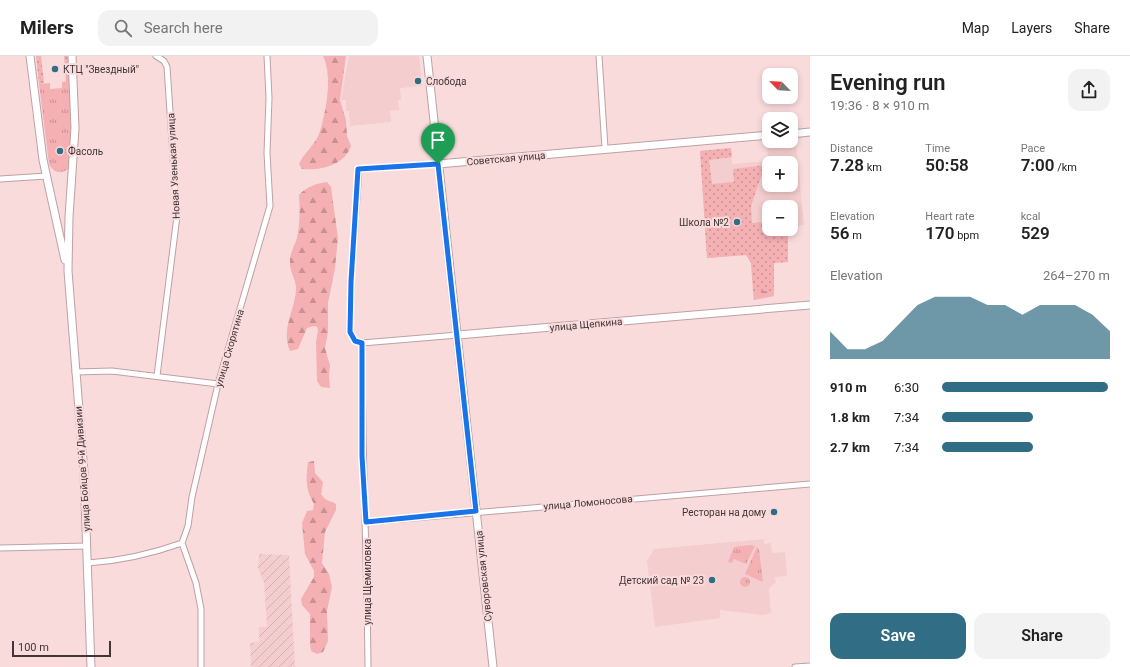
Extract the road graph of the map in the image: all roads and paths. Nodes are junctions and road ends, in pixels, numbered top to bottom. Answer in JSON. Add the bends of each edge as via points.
{"nodes":[{"id":1,"x":30,"y":56,"type":"edge"},
{"id":2,"x":72,"y":56,"type":"edge"},
{"id":3,"x":156,"y":56,"type":"edge"},
{"id":4,"x":267,"y":56,"type":"edge"},
{"id":5,"x":427,"y":56,"type":"edge"},
{"id":6,"x":599,"y":56,"type":"edge"},
{"id":7,"x":810,"y":132,"type":"edge"},
{"id":8,"x":798,"y":133,"type":"edge"},
{"id":9,"x":762,"y":136,"type":"edge"},
{"id":10,"x":605,"y":148,"type":"junction"},
{"id":11,"x":438,"y":164,"type":"junction"},
{"id":12,"x":47,"y":176,"type":"junction"},
{"id":13,"x":0,"y":179,"type":"edge"},
{"id":14,"x":68,"y":272,"type":"junction"},
{"id":15,"x":810,"y":305,"type":"edge"},
{"id":16,"x":458,"y":335,"type":"junction"},
{"id":17,"x":362,"y":343,"type":"junction"},
{"id":18,"x":75,"y":372,"type":"junction"},
{"id":19,"x":158,"y":376,"type":"junction"},
{"id":20,"x":218,"y":384,"type":"junction"},
{"id":21,"x":810,"y":484,"type":"edge"},
{"id":22,"x":476,"y":511,"type":"junction"},
{"id":23,"x":366,"y":522,"type":"junction"},
{"id":24,"x":182,"y":543,"type":"junction"},
{"id":25,"x":87,"y":546,"type":"junction"},
{"id":26,"x":0,"y":548,"type":"edge"},
{"id":27,"x":88,"y":563,"type":"junction"},
{"id":28,"x":810,"y":666,"type":"edge"},
{"id":29,"x":91,"y":667,"type":"edge"},
{"id":30,"x":201,"y":667,"type":"edge"},
{"id":31,"x":368,"y":667,"type":"edge"},
{"id":32,"x":493,"y":667,"type":"edge"},
{"id":33,"x":795,"y":667,"type":"edge"}],
"edges":[{"from":1,"to":12,"type":"street","name":"улица Бойцов 9-й Дивизии"},
{"from":2,"to":14,"type":"street","name":"улица Бойцов 9-й Дивизии","via":[[76,128],[69,217]]},
{"from":3,"to":19,"type":"street","name":"Новая Узенькая улица","via":[[164,61],[167,67],[177,212]]},
{"from":4,"to":20,"type":"street","name":"улица Скорятина","via":[[270,206]]},
{"from":5,"to":11,"type":"street","name":"Суворовская улица"},
{"from":6,"to":10,"type":"street"},
{"from":7,"to":8,"type":"street"},
{"from":9,"to":10,"type":"street","name":"Советская улица"},
{"from":10,"to":11,"type":"street","name":"Советская улица"},
{"from":11,"to":16,"type":"street","name":"Суворовская улица"},
{"from":11,"to":17,"type":"street","name":"Советская улица","via":[[358,169],[350,332],[355,341]]},
{"from":12,"to":13,"type":"street"},
{"from":12,"to":14,"type":"street","name":"улица Бойцов 9-й Дивизии"},
{"from":14,"to":18,"type":"street","name":"улица Бойцов 9-й Дивизии"},
{"from":15,"to":16,"type":"street","name":"улица Щепкина"},
{"from":16,"to":17,"type":"street","name":"улица Щепкина"},
{"from":16,"to":22,"type":"street","name":"Суворовская улица"},
{"from":17,"to":23,"type":"street","name":"улица Щемиловка","via":[[362,456]]},
{"from":18,"to":19,"type":"street","via":[[112,371]]},
{"from":18,"to":25,"type":"street","name":"улица Бойцов 9-й Дивизии","via":[[84,473]]},
{"from":19,"to":20,"type":"street"},
{"from":20,"to":24,"type":"street","name":"улица Скорятина","via":[[192,497],[188,526]]},
{"from":21,"to":22,"type":"street","name":"улица Ломоносова"},
{"from":22,"to":23,"type":"street","name":"улица Ломоносова"},
{"from":22,"to":32,"type":"street","name":"Суворовская улица"},
{"from":23,"to":31,"type":"street","name":"улица Щемиловка"},
{"from":24,"to":27,"type":"street","via":[[140,556]]},
{"from":24,"to":30,"type":"street","via":[[196,583],[201,609]]},
{"from":25,"to":26,"type":"street"},
{"from":25,"to":27,"type":"street","name":"улица Бойцов 9-й Дивизии"},
{"from":27,"to":29,"type":"street","name":"улица Бойцов 9-й Дивизии"},
{"from":28,"to":33,"type":"street"}]}
